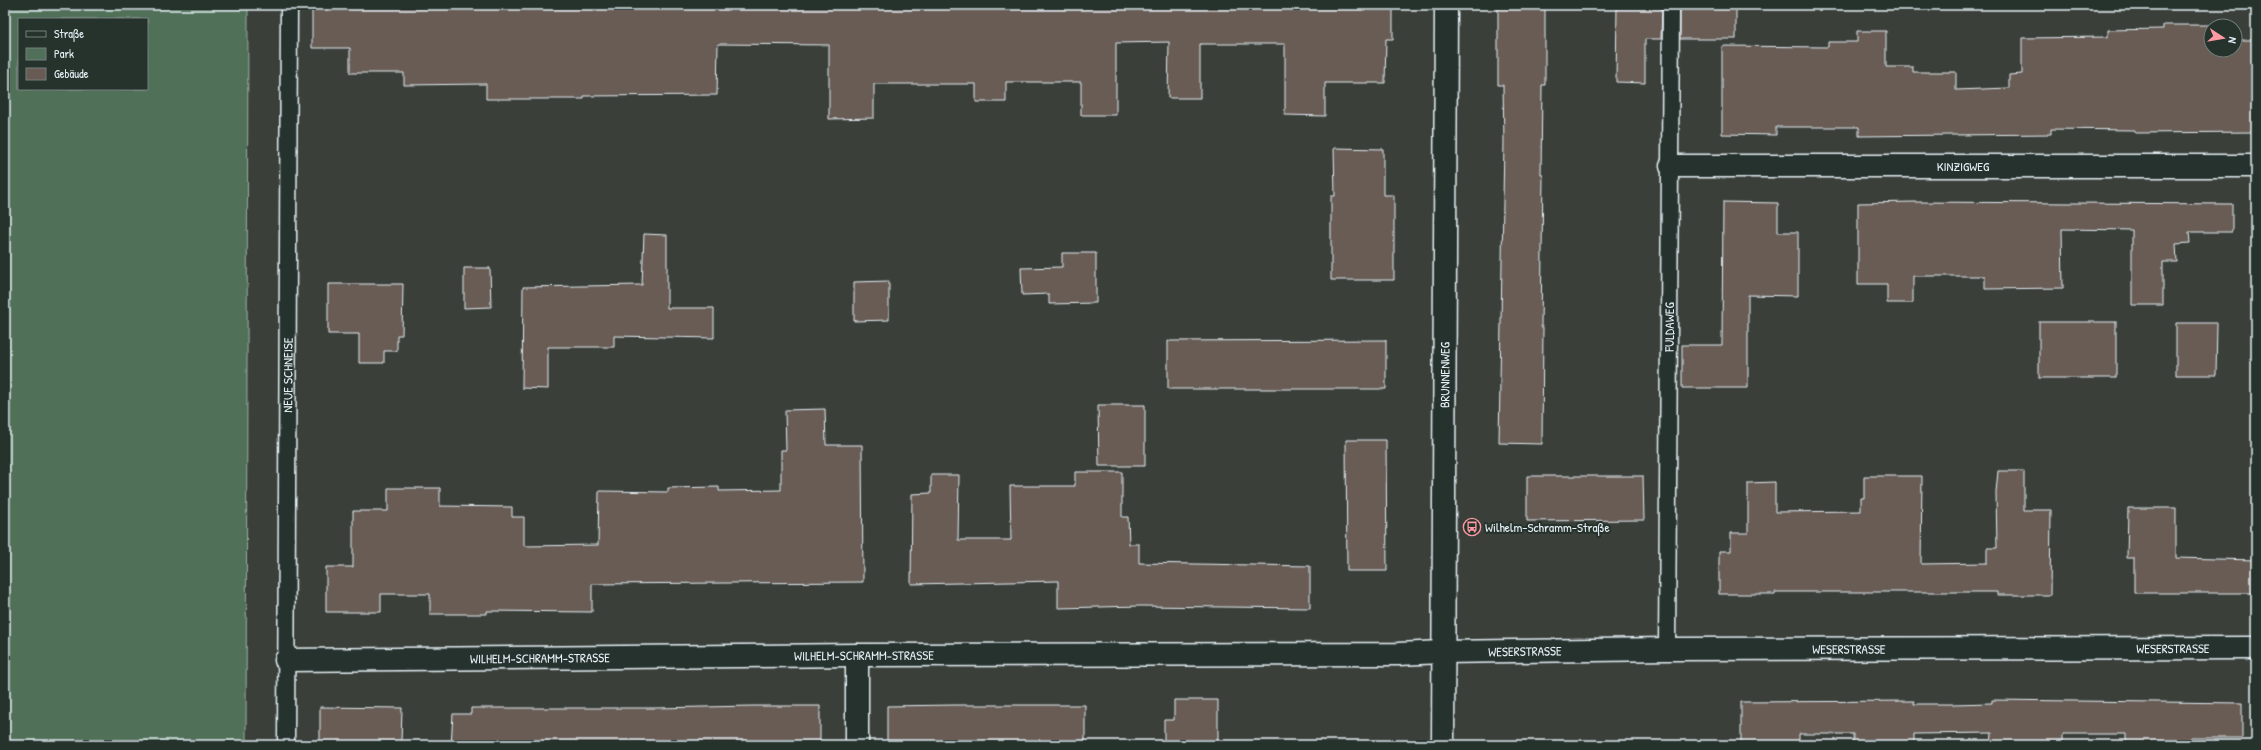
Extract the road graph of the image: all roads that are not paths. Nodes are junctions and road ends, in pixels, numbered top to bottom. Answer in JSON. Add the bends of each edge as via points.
{"nodes":[{"id":1,"x":288,"y":5,"type":"edge"},
{"id":2,"x":1446,"y":5,"type":"edge"},
{"id":3,"x":1671,"y":5,"type":"edge"},
{"id":4,"x":1671,"y":166,"type":"junction"},
{"id":5,"x":2256,"y":166,"type":"edge"},
{"id":6,"x":2256,"y":648,"type":"edge"},
{"id":7,"x":1667,"y":649,"type":"junction"},
{"id":8,"x":1442,"y":652,"type":"junction"},
{"id":9,"x":857,"y":655,"type":"junction"},
{"id":10,"x":286,"y":660,"type":"junction"},
{"id":11,"x":286,"y":745,"type":"edge"},
{"id":12,"x":857,"y":745,"type":"edge"},
{"id":13,"x":1443,"y":745,"type":"edge"}],
"edges":[{"from":1,"to":10,"type":"lane","name":"NEUE SCHNEISE"},
{"from":2,"to":8,"type":"street","name":"BRUNNENWEG"},
{"from":3,"to":4,"type":"lane","name":"FULDAWEG"},
{"from":4,"to":5,"type":"street","name":"KINZIGWEG"},
{"from":4,"to":7,"type":"lane","name":"FULDAWEG"},
{"from":6,"to":7,"type":"street","name":"WESERSTRASSE"},
{"from":7,"to":8,"type":"street","name":"WESERSTRASSE"},
{"from":8,"to":9,"type":"street","name":"WILHELM-SCHRAMM-STRASSE"},
{"from":8,"to":13,"type":"street","name":"BRUNNENWEG"},
{"from":9,"to":10,"type":"street","name":"WILHELM-SCHRAMM-STRASSE"},
{"from":9,"to":12,"type":"street"},
{"from":10,"to":11,"type":"lane","name":"NEUE SCHNEISE"}]}
